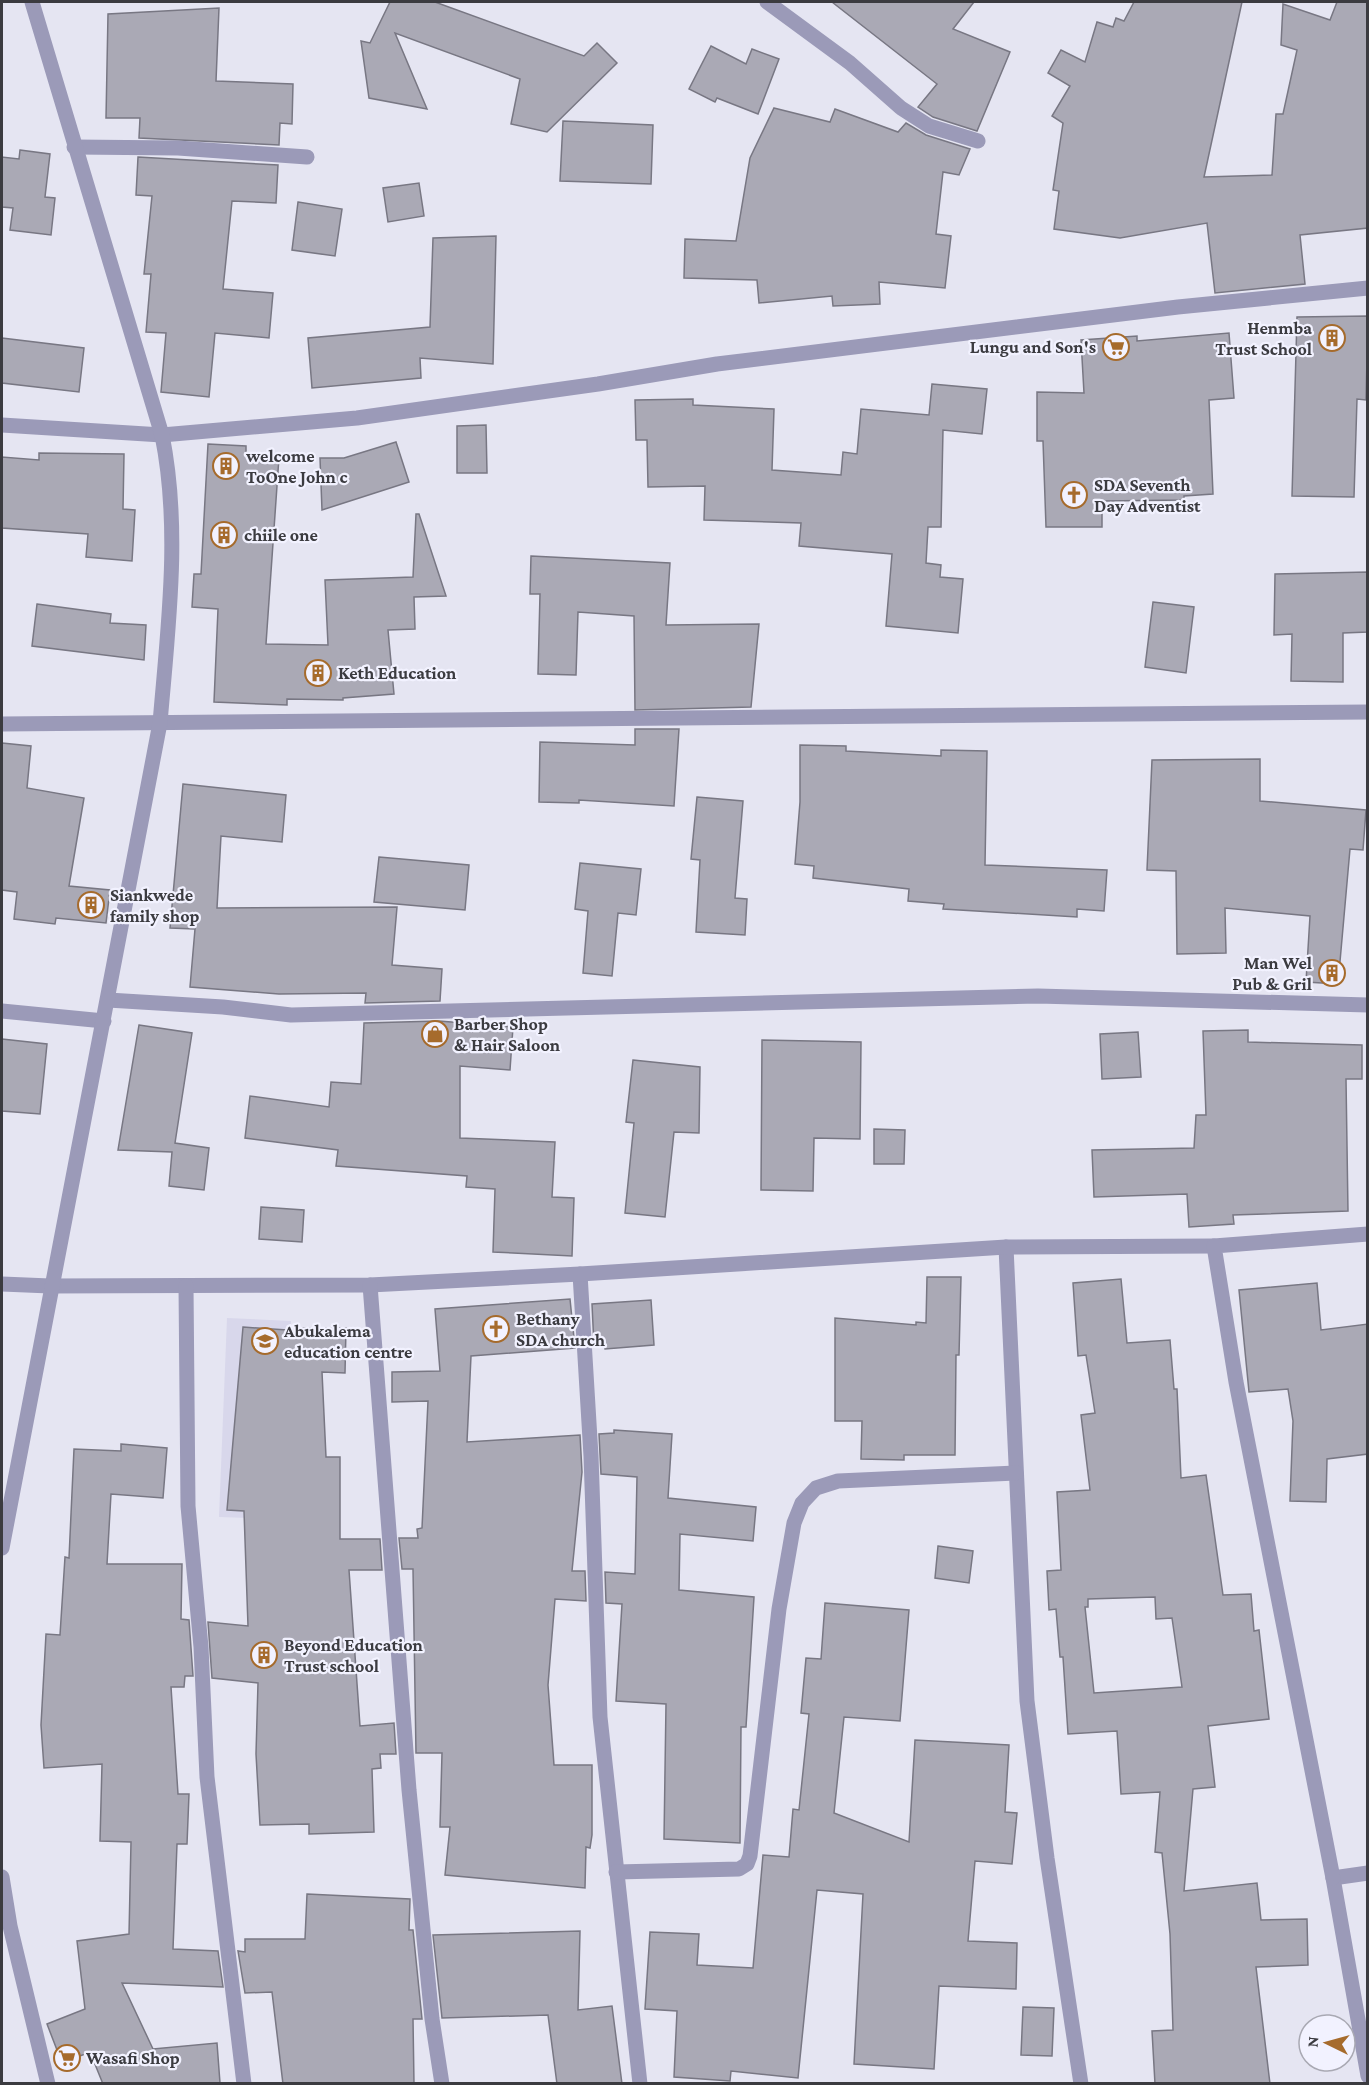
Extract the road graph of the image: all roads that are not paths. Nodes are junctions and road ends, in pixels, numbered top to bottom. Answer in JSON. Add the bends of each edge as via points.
{"nodes":[{"id":1,"x":32,"y":2,"type":"edge"},
{"id":2,"x":766,"y":2,"type":"edge"},
{"id":3,"x":978,"y":141,"type":"dead end"},
{"id":4,"x":74,"y":147,"type":"junction"},
{"id":5,"x":307,"y":157,"type":"dead end"},
{"id":6,"x":1368,"y":288,"type":"edge"},
{"id":7,"x":2,"y":425,"type":"edge"},
{"id":8,"x":162,"y":435,"type":"junction"},
{"id":9,"x":1368,"y":712,"type":"edge"},
{"id":10,"x":160,"y":723,"type":"junction"},
{"id":11,"x":2,"y":724,"type":"edge"},
{"id":12,"x":108,"y":1000,"type":"junction"},
{"id":13,"x":1368,"y":1005,"type":"edge"},
{"id":14,"x":2,"y":1011,"type":"edge"},
{"id":15,"x":104,"y":1021,"type":"junction"},
{"id":16,"x":1368,"y":1234,"type":"edge"},
{"id":17,"x":1214,"y":1246,"type":"junction"},
{"id":18,"x":1006,"y":1247,"type":"junction"},
{"id":19,"x":580,"y":1274,"type":"junction"},
{"id":20,"x":2,"y":1284,"type":"edge"},
{"id":21,"x":370,"y":1285,"type":"junction"},
{"id":22,"x":186,"y":1286,"type":"junction"},
{"id":23,"x":50,"y":1287,"type":"junction"},
{"id":24,"x":1016,"y":1473,"type":"junction"},
{"id":25,"x":2,"y":1548,"type":"edge"},
{"id":26,"x":616,"y":1872,"type":"junction"},
{"id":27,"x":1368,"y":1873,"type":"edge"},
{"id":28,"x":2,"y":1876,"type":"edge"},
{"id":29,"x":1333,"y":1878,"type":"junction"},
{"id":30,"x":6,"y":1927,"type":"edge"},
{"id":31,"x":1368,"y":2076,"type":"edge"},
{"id":32,"x":48,"y":2084,"type":"edge"},
{"id":33,"x":244,"y":2084,"type":"edge"},
{"id":34,"x":442,"y":2084,"type":"edge"},
{"id":35,"x":640,"y":2084,"type":"edge"},
{"id":36,"x":1081,"y":2084,"type":"edge"}],
"edges":[{"from":1,"to":4,"type":"street"},
{"from":2,"to":3,"type":"street","via":[[850,63],[902,108],[930,126]]},
{"from":4,"to":5,"type":"street","via":[[178,148]]},
{"from":4,"to":8,"type":"street"},
{"from":6,"to":8,"type":"street","via":[[1178,307],[717,364],[357,418]]},
{"from":7,"to":8,"type":"street"},
{"from":8,"to":10,"type":"street","via":[[170,474],[171,592]]},
{"from":9,"to":10,"type":"street"},
{"from":10,"to":11,"type":"street"},
{"from":10,"to":12,"type":"street"},
{"from":12,"to":13,"type":"street","via":[[291,1014],[1038,996]]},
{"from":12,"to":15,"type":"street"},
{"from":14,"to":15,"type":"street"},
{"from":15,"to":23,"type":"street"},
{"from":16,"to":17,"type":"street"},
{"from":17,"to":18,"type":"street"},
{"from":17,"to":29,"type":"street","via":[[1236,1382]]},
{"from":18,"to":19,"type":"street"},
{"from":18,"to":24,"type":"street"},
{"from":19,"to":21,"type":"street"},
{"from":19,"to":26,"type":"street","via":[[600,1717]]},
{"from":20,"to":23,"type":"street"},
{"from":21,"to":22,"type":"street"},
{"from":21,"to":34,"type":"street","via":[[409,1790]]},
{"from":22,"to":23,"type":"street"},
{"from":22,"to":33,"type":"street","via":[[188,1506],[201,1647],[207,1777]]},
{"from":23,"to":25,"type":"street"},
{"from":24,"to":26,"type":"street","via":[[838,1481],[816,1488],[802,1503],[794,1523],[747,1864],[740,1869]]},
{"from":24,"to":36,"type":"street","via":[[1027,1701]]},
{"from":26,"to":35,"type":"street"},
{"from":27,"to":29,"type":"street"},
{"from":28,"to":30,"type":"street"},
{"from":29,"to":31,"type":"street"},
{"from":30,"to":32,"type":"street"}]}
